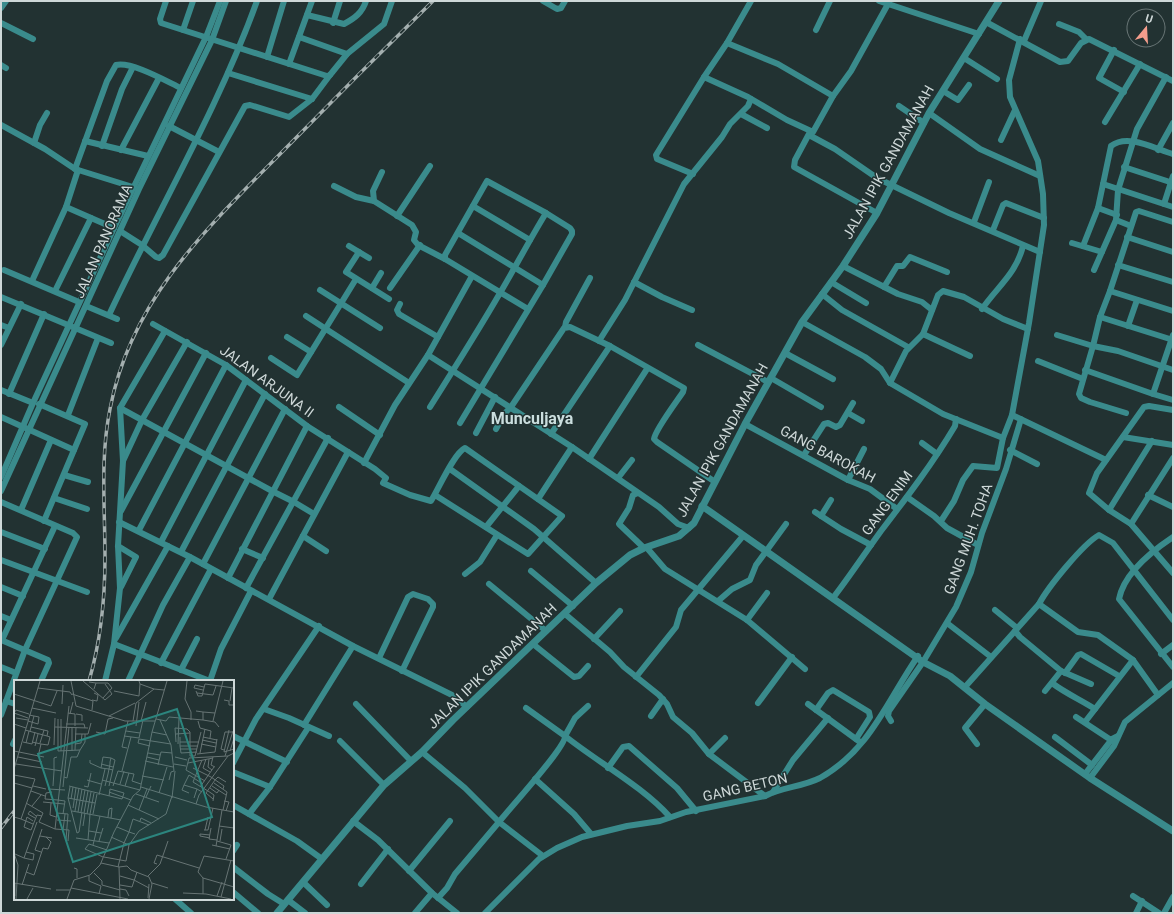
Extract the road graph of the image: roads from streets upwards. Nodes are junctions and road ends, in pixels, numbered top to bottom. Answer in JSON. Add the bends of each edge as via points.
{"nodes":[{"id":1,"x":6,"y":1,"type":"edge"},
{"id":2,"x":166,"y":1,"type":"edge"},
{"id":3,"x":194,"y":1,"type":"edge"},
{"id":4,"x":220,"y":1,"type":"edge"},
{"id":5,"x":226,"y":1,"type":"edge"},
{"id":6,"x":257,"y":1,"type":"edge"},
{"id":7,"x":284,"y":1,"type":"edge"},
{"id":8,"x":312,"y":1,"type":"edge"},
{"id":9,"x":340,"y":1,"type":"edge"},
{"id":10,"x":366,"y":1,"type":"edge"},
{"id":11,"x":392,"y":1,"type":"edge"},
{"id":12,"x":543,"y":1,"type":"edge"},
{"id":13,"x":565,"y":1,"type":"edge"},
{"id":14,"x":751,"y":1,"type":"edge"},
{"id":15,"x":830,"y":1,"type":"edge"},
{"id":16,"x":879,"y":1,"type":"edge"},
{"id":17,"x":999,"y":1,"type":"edge"},
{"id":18,"x":1041,"y":1,"type":"edge"},
{"id":19,"x":888,"y":4,"type":"junction"},
{"id":20,"x":1,"y":8,"type":"edge"},
{"id":21,"x":307,"y":15,"type":"junction"},
{"id":22,"x":986,"y":22,"type":"junction"},
{"id":23,"x":1,"y":23,"type":"edge"},
{"id":24,"x":333,"y":23,"type":"junction"},
{"id":25,"x":1059,"y":24,"type":"dead end"},
{"id":26,"x":183,"y":30,"type":"junction"},
{"id":27,"x":816,"y":30,"type":"dead end"},
{"id":28,"x":979,"y":34,"type":"junction"},
{"id":29,"x":298,"y":37,"type":"junction"},
{"id":30,"x":33,"y":39,"type":"dead end"},
{"id":31,"x":209,"y":39,"type":"junction"},
{"id":32,"x":1086,"y":39,"type":"junction"},
{"id":33,"x":1022,"y":40,"type":"junction"},
{"id":34,"x":727,"y":42,"type":"junction"},
{"id":35,"x":240,"y":48,"type":"junction"},
{"id":36,"x":1114,"y":50,"type":"junction"},
{"id":37,"x":347,"y":54,"type":"junction"},
{"id":38,"x":267,"y":57,"type":"junction"},
{"id":39,"x":964,"y":58,"type":"junction"},
{"id":40,"x":289,"y":64,"type":"junction"},
{"id":41,"x":1140,"y":64,"type":"junction"},
{"id":42,"x":133,"y":67,"type":"junction"},
{"id":43,"x":228,"y":73,"type":"junction"},
{"id":44,"x":330,"y":75,"type":"junction"},
{"id":45,"x":704,"y":77,"type":"junction"},
{"id":46,"x":1166,"y":77,"type":"junction"},
{"id":47,"x":159,"y":78,"type":"junction"},
{"id":48,"x":997,"y":80,"type":"dead end"},
{"id":49,"x":1173,"y":81,"type":"edge"},
{"id":50,"x":969,"y":85,"type":"dead end"},
{"id":51,"x":181,"y":88,"type":"junction"},
{"id":52,"x":943,"y":91,"type":"junction"},
{"id":53,"x":1124,"y":92,"type":"junction"},
{"id":54,"x":833,"y":96,"type":"junction"},
{"id":55,"x":312,"y":99,"type":"junction"},
{"id":56,"x":751,"y":99,"type":"junction"},
{"id":57,"x":899,"y":106,"type":"dead end"},
{"id":58,"x":1015,"y":110,"type":"junction"},
{"id":59,"x":929,"y":112,"type":"junction"},
{"id":60,"x":47,"y":113,"type":"dead end"},
{"id":61,"x":741,"y":114,"type":"junction"},
{"id":62,"x":1105,"y":122,"type":"dead end"},
{"id":63,"x":924,"y":123,"type":"junction"},
{"id":64,"x":1173,"y":123,"type":"edge"},
{"id":65,"x":1,"y":125,"type":"edge"},
{"id":66,"x":169,"y":126,"type":"junction"},
{"id":67,"x":768,"y":128,"type":"dead end"},
{"id":68,"x":809,"y":134,"type":"junction"},
{"id":69,"x":196,"y":139,"type":"junction"},
{"id":70,"x":1001,"y":140,"type":"dead end"},
{"id":71,"x":86,"y":141,"type":"junction"},
{"id":72,"x":1133,"y":141,"type":"junction"},
{"id":73,"x":34,"y":143,"type":"junction"},
{"id":74,"x":102,"y":146,"type":"junction"},
{"id":75,"x":121,"y":150,"type":"junction"},
{"id":76,"x":1158,"y":150,"type":"junction"},
{"id":77,"x":219,"y":152,"type":"junction"},
{"id":78,"x":1173,"y":154,"type":"edge"},
{"id":79,"x":148,"y":156,"type":"junction"},
{"id":80,"x":430,"y":166,"type":"dead end"},
{"id":81,"x":1124,"y":167,"type":"junction"},
{"id":82,"x":76,"y":170,"type":"junction"},
{"id":83,"x":382,"y":172,"type":"dead end"},
{"id":84,"x":693,"y":174,"type":"junction"},
{"id":85,"x":1040,"y":176,"type":"junction"},
{"id":86,"x":1172,"y":180,"type":"edge"},
{"id":87,"x":989,"y":182,"type":"dead end"},
{"id":88,"x":891,"y":184,"type":"junction"},
{"id":89,"x":1103,"y":184,"type":"junction"},
{"id":90,"x":334,"y":186,"type":"dead end"},
{"id":91,"x":136,"y":188,"type":"junction"},
{"id":92,"x":1118,"y":190,"type":"junction"},
{"id":93,"x":374,"y":201,"type":"junction"},
{"id":94,"x":1164,"y":204,"type":"junction"},
{"id":95,"x":473,"y":206,"type":"junction"},
{"id":96,"x":66,"y":207,"type":"junction"},
{"id":97,"x":1173,"y":207,"type":"edge"},
{"id":98,"x":1098,"y":208,"type":"junction"},
{"id":99,"x":546,"y":213,"type":"junction"},
{"id":100,"x":877,"y":213,"type":"junction"},
{"id":101,"x":397,"y":216,"type":"junction"},
{"id":102,"x":91,"y":218,"type":"junction"},
{"id":103,"x":1044,"y":218,"type":"junction"},
{"id":104,"x":1116,"y":218,"type":"junction"},
{"id":105,"x":974,"y":222,"type":"junction"},
{"id":106,"x":1173,"y":222,"type":"edge"},
{"id":107,"x":1131,"y":226,"type":"junction"},
{"id":108,"x":117,"y":229,"type":"junction"},
{"id":109,"x":993,"y":230,"type":"junction"},
{"id":110,"x":458,"y":233,"type":"junction"},
{"id":111,"x":1127,"y":237,"type":"junction"},
{"id":112,"x":530,"y":240,"type":"junction"},
{"id":113,"x":1072,"y":243,"type":"dead end"},
{"id":114,"x":142,"y":245,"type":"junction"},
{"id":115,"x":349,"y":246,"type":"dead end"},
{"id":116,"x":420,"y":246,"type":"junction"},
{"id":117,"x":1023,"y":246,"type":"junction"},
{"id":118,"x":1083,"y":246,"type":"junction"},
{"id":119,"x":359,"y":252,"type":"junction"},
{"id":120,"x":1040,"y":252,"type":"junction"},
{"id":121,"x":1102,"y":252,"type":"junction"},
{"id":122,"x":1173,"y":252,"type":"edge"},
{"id":123,"x":369,"y":258,"type":"dead end"},
{"id":124,"x":445,"y":259,"type":"junction"},
{"id":125,"x":1118,"y":265,"type":"junction"},
{"id":126,"x":843,"y":266,"type":"junction"},
{"id":127,"x":515,"y":267,"type":"junction"},
{"id":128,"x":4,"y":270,"type":"dead end"},
{"id":129,"x":1094,"y":270,"type":"dead end"},
{"id":130,"x":947,"y":272,"type":"dead end"},
{"id":131,"x":381,"y":274,"type":"dead end"},
{"id":132,"x":472,"y":276,"type":"junction"},
{"id":133,"x":590,"y":278,"type":"dead end"},
{"id":134,"x":356,"y":279,"type":"junction"},
{"id":135,"x":32,"y":281,"type":"junction"},
{"id":136,"x":634,"y":282,"type":"junction"},
{"id":137,"x":831,"y":282,"type":"junction"},
{"id":138,"x":1173,"y":282,"type":"edge"},
{"id":139,"x":543,"y":285,"type":"junction"},
{"id":140,"x":884,"y":287,"type":"junction"},
{"id":141,"x":372,"y":288,"type":"junction"},
{"id":142,"x":390,"y":288,"type":"dead end"},
{"id":143,"x":320,"y":290,"type":"dead end"},
{"id":144,"x":55,"y":291,"type":"junction"},
{"id":145,"x":1110,"y":291,"type":"junction"},
{"id":146,"x":501,"y":292,"type":"junction"},
{"id":147,"x":822,"y":294,"type":"junction"},
{"id":148,"x":1,"y":297,"type":"edge"},
{"id":149,"x":389,"y":299,"type":"dead end"},
{"id":150,"x":1137,"y":300,"type":"junction"},
{"id":151,"x":80,"y":302,"type":"junction"},
{"id":152,"x":866,"y":303,"type":"dead end"},
{"id":153,"x":21,"y":304,"type":"junction"},
{"id":154,"x":341,"y":304,"type":"junction"},
{"id":155,"x":400,"y":304,"type":"dead end"},
{"id":156,"x":86,"y":306,"type":"junction"},
{"id":157,"x":528,"y":309,"type":"junction"},
{"id":158,"x":982,"y":309,"type":"junction"},
{"id":159,"x":692,"y":310,"type":"dead end"},
{"id":160,"x":932,"y":310,"type":"junction"},
{"id":161,"x":1173,"y":311,"type":"edge"},
{"id":162,"x":44,"y":314,"type":"junction"},
{"id":163,"x":109,"y":315,"type":"junction"},
{"id":164,"x":306,"y":316,"type":"dead end"},
{"id":165,"x":1100,"y":317,"type":"junction"},
{"id":166,"x":117,"y":319,"type":"dead end"},
{"id":167,"x":802,"y":322,"type":"junction"},
{"id":168,"x":153,"y":324,"type":"dead end"},
{"id":169,"x":1,"y":325,"type":"edge"},
{"id":170,"x":69,"y":325,"type":"junction"},
{"id":171,"x":1128,"y":326,"type":"junction"},
{"id":172,"x":565,"y":327,"type":"junction"},
{"id":173,"x":9,"y":328,"type":"junction"},
{"id":174,"x":77,"y":328,"type":"junction"},
{"id":175,"x":326,"y":328,"type":"junction"},
{"id":176,"x":380,"y":328,"type":"dead end"},
{"id":177,"x":1028,"y":329,"type":"junction"},
{"id":178,"x":165,"y":331,"type":"junction"},
{"id":179,"x":923,"y":334,"type":"junction"},
{"id":180,"x":1057,"y":335,"type":"dead end"},
{"id":181,"x":287,"y":337,"type":"dead end"},
{"id":182,"x":438,"y":337,"type":"junction"},
{"id":183,"x":98,"y":338,"type":"junction"},
{"id":184,"x":1173,"y":338,"type":"edge"},
{"id":185,"x":600,"y":341,"type":"junction"},
{"id":186,"x":186,"y":342,"type":"junction"},
{"id":187,"x":111,"y":343,"type":"dead end"},
{"id":188,"x":1,"y":345,"type":"edge"},
{"id":189,"x":698,"y":345,"type":"dead end"},
{"id":190,"x":610,"y":346,"type":"junction"},
{"id":191,"x":1093,"y":346,"type":"junction"},
{"id":192,"x":908,"y":347,"type":"junction"},
{"id":193,"x":311,"y":352,"type":"junction"},
{"id":194,"x":206,"y":353,"type":"junction"},
{"id":195,"x":785,"y":353,"type":"junction"},
{"id":196,"x":428,"y":355,"type":"junction"},
{"id":197,"x":970,"y":356,"type":"dead end"},
{"id":198,"x":271,"y":358,"type":"dead end"},
{"id":199,"x":1038,"y":361,"type":"dead end"},
{"id":200,"x":226,"y":365,"type":"junction"},
{"id":201,"x":1163,"y":367,"type":"junction"},
{"id":202,"x":648,"y":369,"type":"junction"},
{"id":203,"x":1085,"y":370,"type":"junction"},
{"id":204,"x":1173,"y":370,"type":"edge"},
{"id":205,"x":453,"y":372,"type":"junction"},
{"id":206,"x":833,"y":379,"type":"dead end"},
{"id":207,"x":1083,"y":379,"type":"junction"},
{"id":208,"x":246,"y":380,"type":"junction"},
{"id":209,"x":770,"y":380,"type":"junction"},
{"id":210,"x":409,"y":383,"type":"junction"},
{"id":211,"x":890,"y":383,"type":"junction"},
{"id":212,"x":481,"y":388,"type":"junction"},
{"id":213,"x":1,"y":390,"type":"edge"},
{"id":214,"x":9,"y":394,"type":"junction"},
{"id":215,"x":265,"y":394,"type":"junction"},
{"id":216,"x":1153,"y":394,"type":"junction"},
{"id":217,"x":495,"y":397,"type":"junction"},
{"id":218,"x":1173,"y":400,"type":"edge"},
{"id":219,"x":853,"y":403,"type":"dead end"},
{"id":220,"x":36,"y":404,"type":"junction"},
{"id":221,"x":821,"y":406,"type":"dead end"},
{"id":222,"x":339,"y":407,"type":"dead end"},
{"id":223,"x":430,"y":407,"type":"dead end"},
{"id":224,"x":511,"y":407,"type":"junction"},
{"id":225,"x":120,"y":408,"type":"junction"},
{"id":226,"x":285,"y":409,"type":"junction"},
{"id":227,"x":1173,"y":410,"type":"edge"},
{"id":228,"x":848,"y":413,"type":"junction"},
{"id":229,"x":1126,"y":413,"type":"dead end"},
{"id":230,"x":68,"y":416,"type":"junction"},
{"id":231,"x":1,"y":417,"type":"edge"},
{"id":232,"x":1017,"y":417,"type":"junction"},
{"id":233,"x":956,"y":419,"type":"junction"},
{"id":234,"x":142,"y":420,"type":"junction"},
{"id":235,"x":862,"y":421,"type":"dead end"},
{"id":236,"x":460,"y":424,"type":"dead end"},
{"id":237,"x":745,"y":424,"type":"junction"},
{"id":238,"x":307,"y":426,"type":"junction"},
{"id":239,"x":25,"y":429,"type":"junction"},
{"id":240,"x":496,"y":429,"type":"dead end"},
{"id":241,"x":164,"y":432,"type":"junction"},
{"id":242,"x":476,"y":433,"type":"dead end"},
{"id":243,"x":551,"y":434,"type":"junction"},
{"id":244,"x":380,"y":435,"type":"junction"},
{"id":245,"x":1123,"y":437,"type":"junction"},
{"id":246,"x":328,"y":438,"type":"junction"},
{"id":247,"x":1003,"y":438,"type":"junction"},
{"id":248,"x":51,"y":440,"type":"junction"},
{"id":249,"x":1152,"y":441,"type":"junction"},
{"id":250,"x":922,"y":443,"type":"dead end"},
{"id":251,"x":186,"y":444,"type":"junction"},
{"id":252,"x":1173,"y":445,"type":"edge"},
{"id":253,"x":572,"y":447,"type":"junction"},
{"id":254,"x":864,"y":449,"type":"dead end"},
{"id":255,"x":74,"y":450,"type":"junction"},
{"id":256,"x":1010,"y":450,"type":"junction"},
{"id":257,"x":348,"y":452,"type":"junction"},
{"id":258,"x":937,"y":454,"type":"junction"},
{"id":259,"x":207,"y":455,"type":"junction"},
{"id":260,"x":804,"y":455,"type":"junction"},
{"id":261,"x":1173,"y":458,"type":"edge"},
{"id":262,"x":589,"y":459,"type":"junction"},
{"id":263,"x":632,"y":460,"type":"dead end"},
{"id":264,"x":1106,"y":460,"type":"junction"},
{"id":265,"x":123,"y":461,"type":"junction"},
{"id":266,"x":364,"y":463,"type":"junction"},
{"id":267,"x":1037,"y":464,"type":"dead end"},
{"id":268,"x":227,"y":466,"type":"junction"},
{"id":269,"x":450,"y":469,"type":"junction"},
{"id":270,"x":64,"y":475,"type":"junction"},
{"id":271,"x":1,"y":477,"type":"edge"},
{"id":272,"x":248,"y":478,"type":"junction"},
{"id":273,"x":618,"y":478,"type":"junction"},
{"id":274,"x":848,"y":480,"type":"junction"},
{"id":275,"x":88,"y":482,"type":"dead end"},
{"id":276,"x":715,"y":482,"type":"junction"},
{"id":277,"x":519,"y":486,"type":"junction"},
{"id":278,"x":1,"y":490,"type":"edge"},
{"id":279,"x":272,"y":491,"type":"junction"},
{"id":280,"x":638,"y":493,"type":"junction"},
{"id":281,"x":435,"y":495,"type":"junction"},
{"id":282,"x":1148,"y":495,"type":"junction"},
{"id":283,"x":907,"y":497,"type":"junction"},
{"id":284,"x":54,"y":498,"type":"junction"},
{"id":285,"x":538,"y":499,"type":"junction"},
{"id":286,"x":831,"y":500,"type":"dead end"},
{"id":287,"x":1,"y":502,"type":"edge"},
{"id":288,"x":294,"y":502,"type":"junction"},
{"id":289,"x":503,"y":506,"type":"junction"},
{"id":290,"x":702,"y":506,"type":"junction"},
{"id":291,"x":1173,"y":507,"type":"edge"},
{"id":292,"x":87,"y":509,"type":"dead end"},
{"id":293,"x":897,"y":509,"type":"junction"},
{"id":294,"x":21,"y":510,"type":"junction"},
{"id":295,"x":1109,"y":510,"type":"junction"},
{"id":296,"x":815,"y":512,"type":"dead end"},
{"id":297,"x":119,"y":514,"type":"junction"},
{"id":298,"x":314,"y":514,"type":"junction"},
{"id":299,"x":821,"y":516,"type":"junction"},
{"id":300,"x":44,"y":521,"type":"junction"},
{"id":301,"x":119,"y":522,"type":"junction"},
{"id":302,"x":941,"y":522,"type":"junction"},
{"id":303,"x":786,"y":524,"type":"dead end"},
{"id":304,"x":1131,"y":524,"type":"junction"},
{"id":305,"x":55,"y":526,"type":"junction"},
{"id":306,"x":486,"y":527,"type":"junction"},
{"id":307,"x":689,"y":528,"type":"junction"},
{"id":308,"x":139,"y":530,"type":"junction"},
{"id":309,"x":1,"y":532,"type":"edge"},
{"id":310,"x":497,"y":534,"type":"junction"},
{"id":311,"x":303,"y":536,"type":"junction"},
{"id":312,"x":543,"y":536,"type":"junction"},
{"id":313,"x":743,"y":536,"type":"junction"},
{"id":314,"x":1173,"y":537,"type":"edge"},
{"id":315,"x":161,"y":542,"type":"junction"},
{"id":316,"x":974,"y":543,"type":"junction"},
{"id":317,"x":871,"y":545,"type":"junction"},
{"id":318,"x":118,"y":546,"type":"junction"},
{"id":319,"x":168,"y":546,"type":"junction"},
{"id":320,"x":645,"y":548,"type":"junction"},
{"id":321,"x":44,"y":549,"type":"junction"},
{"id":322,"x":242,"y":549,"type":"junction"},
{"id":323,"x":1154,"y":549,"type":"junction"},
{"id":324,"x":326,"y":551,"type":"dead end"},
{"id":325,"x":181,"y":552,"type":"junction"},
{"id":326,"x":766,"y":552,"type":"junction"},
{"id":327,"x":190,"y":557,"type":"junction"},
{"id":328,"x":263,"y":558,"type":"junction"},
{"id":329,"x":1,"y":560,"type":"edge"},
{"id":330,"x":203,"y":564,"type":"junction"},
{"id":331,"x":211,"y":569,"type":"junction"},
{"id":332,"x":1134,"y":570,"type":"junction"},
{"id":333,"x":531,"y":571,"type":"dead end"},
{"id":334,"x":34,"y":573,"type":"junction"},
{"id":335,"x":1173,"y":573,"type":"edge"},
{"id":336,"x":466,"y":574,"type":"dead end"},
{"id":337,"x":228,"y":578,"type":"junction"},
{"id":338,"x":57,"y":582,"type":"junction"},
{"id":339,"x":596,"y":583,"type":"junction"},
{"id":340,"x":489,"y":584,"type":"dead end"},
{"id":341,"x":1,"y":587,"type":"edge"},
{"id":342,"x":120,"y":588,"type":"junction"},
{"id":343,"x":248,"y":589,"type":"junction"},
{"id":344,"x":698,"y":589,"type":"junction"},
{"id":345,"x":87,"y":592,"type":"dead end"},
{"id":346,"x":767,"y":593,"type":"dead end"},
{"id":347,"x":23,"y":596,"type":"junction"},
{"id":348,"x":832,"y":598,"type":"junction"},
{"id":349,"x":269,"y":599,"type":"junction"},
{"id":350,"x":718,"y":601,"type":"junction"},
{"id":351,"x":1039,"y":604,"type":"junction"},
{"id":352,"x":573,"y":606,"type":"junction"},
{"id":353,"x":995,"y":610,"type":"dead end"},
{"id":354,"x":620,"y":611,"type":"dead end"},
{"id":355,"x":565,"y":614,"type":"junction"},
{"id":356,"x":1,"y":616,"type":"edge"},
{"id":357,"x":11,"y":620,"type":"junction"},
{"id":358,"x":747,"y":620,"type":"junction"},
{"id":359,"x":1173,"y":620,"type":"edge"},
{"id":360,"x":947,"y":623,"type":"junction"},
{"id":361,"x":319,"y":626,"type":"junction"},
{"id":362,"x":1016,"y":629,"type":"junction"},
{"id":363,"x":546,"y":631,"type":"junction"},
{"id":364,"x":594,"y":639,"type":"junction"},
{"id":365,"x":1,"y":640,"type":"edge"},
{"id":366,"x":197,"y":640,"type":"dead end"},
{"id":367,"x":114,"y":642,"type":"junction"},
{"id":368,"x":533,"y":644,"type":"junction"},
{"id":369,"x":1173,"y":645,"type":"edge"},
{"id":370,"x":353,"y":646,"type":"junction"},
{"id":371,"x":25,"y":650,"type":"junction"},
{"id":372,"x":139,"y":653,"type":"junction"},
{"id":373,"x":1161,"y":654,"type":"junction"},
{"id":374,"x":918,"y":656,"type":"junction"},
{"id":375,"x":792,"y":657,"type":"junction"},
{"id":376,"x":991,"y":657,"type":"junction"},
{"id":377,"x":379,"y":658,"type":"junction"},
{"id":378,"x":1133,"y":660,"type":"junction"},
{"id":379,"x":923,"y":662,"type":"junction"},
{"id":380,"x":161,"y":663,"type":"junction"},
{"id":381,"x":588,"y":666,"type":"dead end"},
{"id":382,"x":1173,"y":667,"type":"edge"},
{"id":383,"x":805,"y":669,"type":"dead end"},
{"id":384,"x":2,"y":670,"type":"edge"},
{"id":385,"x":181,"y":670,"type":"junction"},
{"id":386,"x":402,"y":671,"type":"junction"},
{"id":387,"x":1063,"y":672,"type":"junction"},
{"id":388,"x":16,"y":673,"type":"junction"},
{"id":389,"x":1119,"y":676,"type":"junction"},
{"id":390,"x":636,"y":677,"type":"junction"},
{"id":391,"x":41,"y":680,"type":"edge"},
{"id":392,"x":105,"y":680,"type":"edge"},
{"id":393,"x":128,"y":680,"type":"edge"},
{"id":394,"x":207,"y":680,"type":"edge"},
{"id":395,"x":210,"y":680,"type":"edge"},
{"id":396,"x":1052,"y":683,"type":"junction"},
{"id":397,"x":1173,"y":683,"type":"edge"},
{"id":398,"x":1091,"y":684,"type":"dead end"},
{"id":399,"x":965,"y":687,"type":"junction"},
{"id":400,"x":1045,"y":691,"type":"dead end"},
{"id":401,"x":1158,"y":695,"type":"junction"},
{"id":402,"x":663,"y":699,"type":"junction"},
{"id":403,"x":6,"y":701,"type":"junction"},
{"id":404,"x":758,"y":703,"type":"dead end"},
{"id":405,"x":14,"y":704,"type":"edge"},
{"id":406,"x":356,"y":704,"type":"dead end"},
{"id":407,"x":808,"y":704,"type":"dead end"},
{"id":408,"x":985,"y":704,"type":"junction"},
{"id":409,"x":588,"y":706,"type":"dead end"},
{"id":410,"x":468,"y":707,"type":"junction"},
{"id":411,"x":526,"y":708,"type":"dead end"},
{"id":412,"x":264,"y":709,"type":"junction"},
{"id":413,"x":1095,"y":709,"type":"junction"},
{"id":414,"x":816,"y":710,"type":"junction"},
{"id":415,"x":1,"y":715,"type":"edge"},
{"id":416,"x":651,"y":716,"type":"dead end"},
{"id":417,"x":1076,"y":717,"type":"dead end"},
{"id":418,"x":828,"y":718,"type":"junction"},
{"id":419,"x":891,"y":721,"type":"dead end"},
{"id":420,"x":1085,"y":722,"type":"junction"},
{"id":421,"x":306,"y":726,"type":"junction"},
{"id":422,"x":234,"y":736,"type":"edge"},
{"id":423,"x":329,"y":736,"type":"dead end"},
{"id":424,"x":566,"y":736,"type":"junction"},
{"id":425,"x":1055,"y":737,"type":"dead end"},
{"id":426,"x":725,"y":738,"type":"dead end"},
{"id":427,"x":244,"y":741,"type":"junction"},
{"id":428,"x":340,"y":741,"type":"dead end"},
{"id":429,"x":859,"y":741,"type":"junction"},
{"id":430,"x":1114,"y":741,"type":"junction"},
{"id":431,"x":977,"y":744,"type":"dead end"},
{"id":432,"x":422,"y":752,"type":"junction"},
{"id":433,"x":709,"y":754,"type":"junction"},
{"id":434,"x":234,"y":761,"type":"edge"},
{"id":435,"x":411,"y":761,"type":"junction"},
{"id":436,"x":287,"y":762,"type":"junction"},
{"id":437,"x":1092,"y":765,"type":"junction"},
{"id":438,"x":608,"y":768,"type":"junction"},
{"id":439,"x":234,"y":772,"type":"edge"},
{"id":440,"x":1089,"y":777,"type":"junction"},
{"id":441,"x":535,"y":779,"type":"junction"},
{"id":442,"x":384,"y":785,"type":"junction"},
{"id":443,"x":270,"y":787,"type":"junction"},
{"id":444,"x":773,"y":792,"type":"junction"},
{"id":445,"x":765,"y":796,"type":"junction"},
{"id":446,"x":234,"y":806,"type":"edge"},
{"id":447,"x":696,"y":811,"type":"junction"},
{"id":448,"x":249,"y":814,"type":"junction"},
{"id":449,"x":670,"y":817,"type":"junction"},
{"id":450,"x":353,"y":821,"type":"junction"},
{"id":451,"x":450,"y":821,"type":"dead end"},
{"id":452,"x":499,"y":822,"type":"junction"},
{"id":453,"x":1173,"y":831,"type":"edge"},
{"id":454,"x":591,"y":834,"type":"junction"},
{"id":455,"x":237,"y":845,"type":"dead end"},
{"id":456,"x":388,"y":849,"type":"junction"},
{"id":457,"x":234,"y":850,"type":"edge"},
{"id":458,"x":543,"y":856,"type":"junction"},
{"id":459,"x":322,"y":859,"type":"junction"},
{"id":460,"x":234,"y":867,"type":"edge"},
{"id":461,"x":409,"y":871,"type":"junction"},
{"id":462,"x":303,"y":882,"type":"junction"},
{"id":463,"x":361,"y":884,"type":"dead end"},
{"id":464,"x":234,"y":893,"type":"edge"},
{"id":465,"x":432,"y":893,"type":"junction"},
{"id":466,"x":1132,"y":896,"type":"dead end"},
{"id":467,"x":438,"y":898,"type":"junction"},
{"id":468,"x":1173,"y":898,"type":"edge"},
{"id":469,"x":176,"y":900,"type":"edge"},
{"id":470,"x":1142,"y":901,"type":"junction"},
{"id":471,"x":286,"y":902,"type":"junction"},
{"id":472,"x":327,"y":905,"type":"dead end"},
{"id":473,"x":191,"y":913,"type":"edge"},
{"id":474,"x":258,"y":913,"type":"edge"},
{"id":475,"x":277,"y":913,"type":"edge"},
{"id":476,"x":305,"y":913,"type":"edge"},
{"id":477,"x":415,"y":913,"type":"edge"},
{"id":478,"x":457,"y":913,"type":"edge"},
{"id":479,"x":485,"y":913,"type":"edge"},
{"id":480,"x":1136,"y":913,"type":"edge"},
{"id":481,"x":1159,"y":913,"type":"edge"},
{"id":482,"x":1164,"y":913,"type":"edge"}],
"edges":[{"from":1,"to":20,"type":"street"},
{"from":2,"to":26,"type":"street","via":[[160,22]]},
{"from":3,"to":26,"type":"street"},
{"from":4,"to":31,"type":"street"},
{"from":5,"to":31,"type":"street","name":"JALAN PANORAMA"},
{"from":6,"to":35,"type":"street"},
{"from":7,"to":38,"type":"street"},
{"from":8,"to":21,"type":"street"},
{"from":9,"to":24,"type":"street"},
{"from":10,"to":24,"type":"street","via":[[362,11],[355,18],[344,24]]},
{"from":11,"to":37,"type":"street","via":[[384,24]]},
{"from":12,"to":13,"type":"street","via":[[557,9],[561,8]]},
{"from":14,"to":34,"type":"street"},
{"from":15,"to":27,"type":"street"},
{"from":16,"to":19,"type":"street"},
{"from":17,"to":22,"type":"street","name":"JALAN IPIK GANDAMANAH"},
{"from":18,"to":33,"type":"street"},
{"from":19,"to":28,"type":"street"},
{"from":19,"to":54,"type":"street","via":[[851,71]]},
{"from":21,"to":24,"type":"street"},
{"from":21,"to":29,"type":"street"},
{"from":22,"to":28,"type":"street","name":"JALAN IPIK GANDAMANAH"},
{"from":22,"to":33,"type":"street"},
{"from":23,"to":30,"type":"street"},
{"from":25,"to":32,"type":"street","via":[[1079,32]]},
{"from":26,"to":31,"type":"street"},
{"from":28,"to":39,"type":"street","name":"JALAN IPIK GANDAMANAH"},
{"from":29,"to":37,"type":"street"},
{"from":29,"to":40,"type":"street"},
{"from":31,"to":35,"type":"street"},
{"from":31,"to":51,"type":"street"},
{"from":31,"to":66,"type":"street","name":"JALAN PANORAMA"},
{"from":32,"to":33,"type":"street","via":[[1068,61],[1063,63]]},
{"from":32,"to":36,"type":"street"},
{"from":33,"to":58,"type":"street","via":[[1009,80],[1010,97]]},
{"from":34,"to":45,"type":"street"},
{"from":34,"to":54,"type":"street","via":[[778,64]]},
{"from":35,"to":38,"type":"street"},
{"from":35,"to":43,"type":"street"},
{"from":36,"to":41,"type":"street"},
{"from":36,"to":53,"type":"street","via":[[1099,78]]},
{"from":37,"to":44,"type":"street"},
{"from":38,"to":40,"type":"street"},
{"from":39,"to":48,"type":"street"},
{"from":39,"to":52,"type":"street","name":"JALAN IPIK GANDAMANAH"},
{"from":40,"to":44,"type":"street"},
{"from":41,"to":46,"type":"street"},
{"from":41,"to":53,"type":"street"},
{"from":42,"to":47,"type":"street"},
{"from":42,"to":71,"type":"street","via":[[118,64],[114,68]]},
{"from":42,"to":74,"type":"street","via":[[122,89]]},
{"from":43,"to":55,"type":"street"},
{"from":43,"to":69,"type":"street"},
{"from":44,"to":55,"type":"street"},
{"from":45,"to":56,"type":"street"},
{"from":45,"to":84,"type":"street","via":[[656,154],[657,159]]},
{"from":46,"to":49,"type":"street"},
{"from":46,"to":72,"type":"street"},
{"from":47,"to":51,"type":"street"},
{"from":47,"to":75,"type":"street"},
{"from":50,"to":52,"type":"street","via":[[958,100]]},
{"from":51,"to":79,"type":"street"},
{"from":52,"to":59,"type":"street","name":"JALAN IPIK GANDAMANAH"},
{"from":53,"to":62,"type":"street"},
{"from":54,"to":68,"type":"street","via":[[815,132]]},
{"from":55,"to":77,"type":"street","via":[[290,117],[247,105]]},
{"from":56,"to":61,"type":"street"},
{"from":56,"to":68,"type":"street"},
{"from":57,"to":63,"type":"street"},
{"from":58,"to":70,"type":"street"},
{"from":58,"to":85,"type":"street","via":[[1037,156]]},
{"from":59,"to":63,"type":"street","name":"JALAN IPIK GANDAMANAH"},
{"from":59,"to":85,"type":"street","via":[[980,149]]},
{"from":60,"to":73,"type":"street"},
{"from":61,"to":67,"type":"street"},
{"from":61,"to":84,"type":"street","via":[[730,124]]},
{"from":63,"to":88,"type":"street","name":"JALAN IPIK GANDAMANAH"},
{"from":64,"to":76,"type":"street"},
{"from":65,"to":73,"type":"street"},
{"from":66,"to":69,"type":"street"},
{"from":66,"to":91,"type":"street","name":"JALAN PANORAMA"},
{"from":68,"to":88,"type":"street","via":[[872,175]]},
{"from":68,"to":100,"type":"street","via":[[794,167]]},
{"from":69,"to":77,"type":"street"},
{"from":69,"to":114,"type":"street"},
{"from":71,"to":74,"type":"street"},
{"from":71,"to":82,"type":"street"},
{"from":72,"to":76,"type":"street"},
{"from":72,"to":81,"type":"street"},
{"from":72,"to":89,"type":"street","via":[[1117,142],[1110,148]]},
{"from":73,"to":82,"type":"street"},
{"from":74,"to":75,"type":"street"},
{"from":75,"to":79,"type":"street"},
{"from":76,"to":78,"type":"street"},
{"from":77,"to":114,"type":"street","via":[[163,255],[156,257]]},
{"from":79,"to":91,"type":"street"},
{"from":80,"to":101,"type":"street"},
{"from":81,"to":86,"type":"street"},
{"from":81,"to":92,"type":"street"},
{"from":82,"to":91,"type":"street"},
{"from":82,"to":96,"type":"street"},
{"from":83,"to":93,"type":"street","via":[[373,191]]},
{"from":84,"to":136,"type":"street","via":[[684,184]]},
{"from":85,"to":103,"type":"street"},
{"from":86,"to":94,"type":"street"},
{"from":87,"to":105,"type":"street"},
{"from":88,"to":100,"type":"street","name":"JALAN IPIK GANDAMANAH"},
{"from":88,"to":105,"type":"street","via":[[949,213]]},
{"from":89,"to":92,"type":"street"},
{"from":89,"to":98,"type":"street"},
{"from":90,"to":93,"type":"street","via":[[356,197]]},
{"from":91,"to":108,"type":"street","name":"JALAN PANORAMA"},
{"from":92,"to":94,"type":"street"},
{"from":92,"to":104,"type":"street"},
{"from":93,"to":101,"type":"street"},
{"from":94,"to":97,"type":"street"},
{"from":95,"to":99,"type":"street","via":[[488,182]]},
{"from":95,"to":110,"type":"street"},
{"from":95,"to":112,"type":"street"},
{"from":96,"to":102,"type":"street"},
{"from":96,"to":135,"type":"street"},
{"from":98,"to":104,"type":"street"},
{"from":98,"to":118,"type":"street"},
{"from":99,"to":112,"type":"street"},
{"from":99,"to":139,"type":"street","via":[[572,231]]},
{"from":100,"to":126,"type":"street","name":"JALAN IPIK GANDAMANAH"},
{"from":101,"to":116,"type":"street","via":[[414,228],[414,240]]},
{"from":102,"to":108,"type":"street"},
{"from":102,"to":144,"type":"street"},
{"from":103,"to":109,"type":"street","via":[[1006,203]]},
{"from":103,"to":120,"type":"street"},
{"from":104,"to":107,"type":"street"},
{"from":104,"to":121,"type":"street"},
{"from":105,"to":109,"type":"street"},
{"from":106,"to":107,"type":"street","via":[[1139,211],[1134,215]]},
{"from":107,"to":111,"type":"street"},
{"from":108,"to":114,"type":"street"},
{"from":108,"to":151,"type":"street"},
{"from":108,"to":156,"type":"street","name":"JALAN PANORAMA"},
{"from":109,"to":117,"type":"street"},
{"from":110,"to":124,"type":"street"},
{"from":110,"to":127,"type":"street"},
{"from":111,"to":122,"type":"street"},
{"from":111,"to":125,"type":"street"},
{"from":112,"to":127,"type":"street"},
{"from":113,"to":118,"type":"street"},
{"from":114,"to":163,"type":"street"},
{"from":115,"to":119,"type":"street"},
{"from":116,"to":124,"type":"street"},
{"from":116,"to":142,"type":"street"},
{"from":117,"to":120,"type":"street"},
{"from":117,"to":158,"type":"street","via":[[1014,270],[994,291]]},
{"from":118,"to":121,"type":"street"},
{"from":119,"to":123,"type":"street"},
{"from":119,"to":134,"type":"street","via":[[346,272]]},
{"from":120,"to":177,"type":"street"},
{"from":121,"to":129,"type":"street"},
{"from":124,"to":132,"type":"street"},
{"from":125,"to":138,"type":"street"},
{"from":125,"to":145,"type":"street"},
{"from":126,"to":137,"type":"street","name":"JALAN IPIK GANDAMANAH"},
{"from":126,"to":140,"type":"street"},
{"from":127,"to":139,"type":"street"},
{"from":127,"to":146,"type":"street"},
{"from":128,"to":135,"type":"street"},
{"from":130,"to":140,"type":"street","via":[[910,257],[904,266],[897,266]]},
{"from":131,"to":141,"type":"street"},
{"from":132,"to":146,"type":"street"},
{"from":132,"to":182,"type":"street"},
{"from":133,"to":172,"type":"street"},
{"from":134,"to":141,"type":"street"},
{"from":134,"to":154,"type":"street"},
{"from":135,"to":144,"type":"street"},
{"from":136,"to":159,"type":"street"},
{"from":136,"to":185,"type":"street"},
{"from":137,"to":147,"type":"street","name":"JALAN IPIK GANDAMANAH"},
{"from":137,"to":152,"type":"street"},
{"from":139,"to":157,"type":"street"},
{"from":140,"to":160,"type":"street","via":[[922,302]]},
{"from":141,"to":149,"type":"street"},
{"from":143,"to":154,"type":"street"},
{"from":144,"to":151,"type":"street"},
{"from":145,"to":150,"type":"street"},
{"from":145,"to":165,"type":"street"},
{"from":146,"to":157,"type":"street"},
{"from":146,"to":205,"type":"street"},
{"from":147,"to":167,"type":"street","name":"JALAN IPIK GANDAMANAH"},
{"from":147,"to":192,"type":"street","via":[[842,310]]},
{"from":148,"to":153,"type":"street"},
{"from":150,"to":161,"type":"street"},
{"from":150,"to":171,"type":"street"},
{"from":151,"to":170,"type":"street"},
{"from":153,"to":162,"type":"street"},
{"from":153,"to":173,"type":"street"},
{"from":154,"to":175,"type":"street"},
{"from":154,"to":176,"type":"street"},
{"from":155,"to":182,"type":"street","via":[[397,310],[399,314]]},
{"from":156,"to":163,"type":"street"},
{"from":156,"to":174,"type":"street","name":"JALAN PANORAMA"},
{"from":157,"to":212,"type":"street"},
{"from":158,"to":160,"type":"street","via":[[964,297],[946,291],[940,292]]},
{"from":158,"to":177,"type":"street"},
{"from":160,"to":179,"type":"street"},
{"from":162,"to":170,"type":"street"},
{"from":162,"to":214,"type":"street"},
{"from":163,"to":166,"type":"street"},
{"from":164,"to":175,"type":"street"},
{"from":165,"to":171,"type":"street"},
{"from":165,"to":191,"type":"street"},
{"from":167,"to":195,"type":"street","name":"JALAN IPIK GANDAMANAH"},
{"from":167,"to":211,"type":"street","via":[[871,361],[885,372]]},
{"from":168,"to":178,"type":"street","name":"JALAN ARJUNA II"},
{"from":169,"to":173,"type":"street"},
{"from":170,"to":174,"type":"street"},
{"from":170,"to":220,"type":"street"},
{"from":171,"to":184,"type":"street"},
{"from":172,"to":185,"type":"street"},
{"from":172,"to":224,"type":"street"},
{"from":173,"to":188,"type":"street"},
{"from":174,"to":183,"type":"street"},
{"from":174,"to":220,"type":"street","name":"JALAN PANORAMA"},
{"from":175,"to":193,"type":"street"},
{"from":175,"to":210,"type":"street"},
{"from":177,"to":232,"type":"street"},
{"from":178,"to":186,"type":"street","name":"JALAN ARJUNA II"},
{"from":178,"to":225,"type":"street"},
{"from":179,"to":192,"type":"street"},
{"from":179,"to":197,"type":"street"},
{"from":180,"to":191,"type":"street"},
{"from":181,"to":193,"type":"street"},
{"from":182,"to":196,"type":"street"},
{"from":183,"to":187,"type":"street"},
{"from":183,"to":230,"type":"street"},
{"from":184,"to":201,"type":"street"},
{"from":185,"to":190,"type":"street"},
{"from":186,"to":194,"type":"street","name":"JALAN ARJUNA II"},
{"from":186,"to":234,"type":"street"},
{"from":189,"to":209,"type":"street"},
{"from":190,"to":202,"type":"street"},
{"from":190,"to":243,"type":"street"},
{"from":191,"to":201,"type":"street","via":[[1118,351]]},
{"from":191,"to":203,"type":"street"},
{"from":192,"to":211,"type":"street"},
{"from":193,"to":198,"type":"street","via":[[297,375]]},
{"from":194,"to":200,"type":"street","name":"JALAN ARJUNA II"},
{"from":194,"to":241,"type":"street"},
{"from":195,"to":206,"type":"street"},
{"from":195,"to":209,"type":"street","name":"JALAN IPIK GANDAMANAH"},
{"from":196,"to":205,"type":"street"},
{"from":196,"to":210,"type":"street"},
{"from":199,"to":207,"type":"street"},
{"from":200,"to":208,"type":"street","name":"JALAN ARJUNA II"},
{"from":200,"to":251,"type":"street"},
{"from":201,"to":204,"type":"street"},
{"from":201,"to":216,"type":"street"},
{"from":202,"to":262,"type":"street"},
{"from":202,"to":276,"type":"street","via":[[684,389],[655,433],[654,439]]},
{"from":203,"to":207,"type":"street"},
{"from":203,"to":216,"type":"street"},
{"from":205,"to":212,"type":"street"},
{"from":205,"to":223,"type":"street"},
{"from":207,"to":229,"type":"street","via":[[1079,394],[1083,400]]},
{"from":208,"to":215,"type":"street","name":"JALAN ARJUNA II"},
{"from":208,"to":259,"type":"street"},
{"from":209,"to":221,"type":"street"},
{"from":209,"to":237,"type":"street","name":"JALAN IPIK GANDAMANAH"},
{"from":210,"to":244,"type":"street"},
{"from":211,"to":233,"type":"street"},
{"from":212,"to":217,"type":"street"},
{"from":212,"to":236,"type":"street"},
{"from":213,"to":214,"type":"street"},
{"from":214,"to":220,"type":"street"},
{"from":215,"to":226,"type":"street","name":"JALAN ARJUNA II"},
{"from":215,"to":268,"type":"street"},
{"from":216,"to":218,"type":"street"},
{"from":217,"to":224,"type":"street"},
{"from":217,"to":242,"type":"street"},
{"from":219,"to":228,"type":"street"},
{"from":220,"to":230,"type":"street"},
{"from":220,"to":239,"type":"street"},
{"from":222,"to":244,"type":"street"},
{"from":224,"to":240,"type":"street"},
{"from":224,"to":243,"type":"street"},
{"from":225,"to":234,"type":"street"},
{"from":225,"to":265,"type":"street"},
{"from":226,"to":238,"type":"street","name":"JALAN ARJUNA II"},
{"from":226,"to":272,"type":"street"},
{"from":227,"to":245,"type":"street","via":[[1144,407]]},
{"from":228,"to":235,"type":"street"},
{"from":228,"to":260,"type":"street","via":[[838,427],[824,424]]},
{"from":230,"to":255,"type":"street","via":[[85,424]]},
{"from":231,"to":239,"type":"street"},
{"from":232,"to":247,"type":"street"},
{"from":232,"to":256,"type":"street","name":"GANG MUH. TOHA"},
{"from":232,"to":264,"type":"street"},
{"from":233,"to":247,"type":"street"},
{"from":233,"to":258,"type":"street","name":"GANG ENIM","via":[[955,426]]},
{"from":234,"to":241,"type":"street"},
{"from":234,"to":265,"type":"street"},
{"from":237,"to":260,"type":"street","name":"GANG BAROKAH"},
{"from":237,"to":276,"type":"street","name":"JALAN IPIK GANDAMANAH"},
{"from":238,"to":246,"type":"street","name":"JALAN ARJUNA II"},
{"from":238,"to":279,"type":"street"},
{"from":239,"to":248,"type":"street"},
{"from":239,"to":271,"type":"street"},
{"from":239,"to":278,"type":"street"},
{"from":241,"to":251,"type":"street"},
{"from":241,"to":297,"type":"street"},
{"from":243,"to":253,"type":"street"},
{"from":244,"to":266,"type":"street"},
{"from":245,"to":249,"type":"street"},
{"from":245,"to":264,"type":"street"},
{"from":246,"to":257,"type":"street","name":"JALAN ARJUNA II"},
{"from":246,"to":288,"type":"street"},
{"from":247,"to":302,"type":"street","via":[[997,468],[973,466]]},
{"from":248,"to":255,"type":"street"},
{"from":248,"to":294,"type":"street"},
{"from":249,"to":252,"type":"street"},
{"from":249,"to":295,"type":"street"},
{"from":250,"to":258,"type":"street"},
{"from":251,"to":259,"type":"street"},
{"from":251,"to":308,"type":"street"},
{"from":253,"to":262,"type":"street"},
{"from":253,"to":285,"type":"street"},
{"from":254,"to":274,"type":"street"},
{"from":255,"to":270,"type":"street"},
{"from":256,"to":267,"type":"street"},
{"from":256,"to":316,"type":"street","name":"GANG MUH. TOHA","via":[[1006,469]]},
{"from":257,"to":266,"type":"street","name":"JALAN ARJUNA II"},
{"from":257,"to":298,"type":"street"},
{"from":258,"to":283,"type":"street","name":"GANG ENIM"},
{"from":259,"to":268,"type":"street"},
{"from":259,"to":315,"type":"street"},
{"from":260,"to":274,"type":"street","name":"GANG BAROKAH"},
{"from":261,"to":282,"type":"street"},
{"from":262,"to":273,"type":"street"},
{"from":263,"to":273,"type":"street"},
{"from":264,"to":295,"type":"street","via":[[1089,493]]},
{"from":265,"to":297,"type":"street"},
{"from":266,"to":281,"type":"street","name":"JALAN ARJUNA II","via":[[386,478],[383,482],[390,486],[430,502]]},
{"from":268,"to":272,"type":"street"},
{"from":268,"to":325,"type":"street"},
{"from":269,"to":277,"type":"street","via":[[465,448]]},
{"from":269,"to":281,"type":"street"},
{"from":269,"to":289,"type":"street"},
{"from":270,"to":275,"type":"street"},
{"from":270,"to":284,"type":"street"},
{"from":272,"to":279,"type":"street"},
{"from":272,"to":330,"type":"street"},
{"from":273,"to":280,"type":"street"},
{"from":274,"to":293,"type":"street","name":"GANG BAROKAH","via":[[870,489]]},
{"from":276,"to":290,"type":"street","name":"JALAN IPIK GANDAMANAH"},
{"from":277,"to":285,"type":"street"},
{"from":277,"to":289,"type":"street"},
{"from":279,"to":288,"type":"street"},
{"from":279,"to":322,"type":"street"},
{"from":280,"to":307,"type":"street","via":[[678,524]]},
{"from":280,"to":320,"type":"street","via":[[633,495],[629,508],[619,524]]},
{"from":281,"to":306,"type":"street"},
{"from":282,"to":291,"type":"street"},
{"from":282,"to":304,"type":"street"},
{"from":283,"to":293,"type":"street","name":"GANG ENIM"},
{"from":283,"to":302,"type":"street"},
{"from":284,"to":292,"type":"street"},
{"from":284,"to":300,"type":"street"},
{"from":285,"to":312,"type":"street","via":[[562,516]]},
{"from":286,"to":299,"type":"street"},
{"from":287,"to":294,"type":"street"},
{"from":288,"to":298,"type":"street"},
{"from":288,"to":328,"type":"street"},
{"from":289,"to":306,"type":"street"},
{"from":289,"to":312,"type":"street"},
{"from":290,"to":307,"type":"street","name":"JALAN IPIK GANDAMANAH"},
{"from":290,"to":313,"type":"street"},
{"from":293,"to":317,"type":"street","name":"GANG ENIM"},
{"from":294,"to":300,"type":"street"},
{"from":295,"to":304,"type":"street"},
{"from":296,"to":299,"type":"street"},
{"from":297,"to":301,"type":"street"},
{"from":298,"to":311,"type":"street"},
{"from":299,"to":317,"type":"street"},
{"from":300,"to":305,"type":"street"},
{"from":301,"to":308,"type":"street"},
{"from":301,"to":318,"type":"street"},
{"from":302,"to":316,"type":"street"},
{"from":303,"to":326,"type":"street"},
{"from":304,"to":323,"type":"street"},
{"from":305,"to":321,"type":"street"},
{"from":305,"to":338,"type":"street","via":[[77,537]]},
{"from":306,"to":310,"type":"street"},
{"from":307,"to":320,"type":"street","name":"JALAN IPIK GANDAMANAH","via":[[679,536]]},
{"from":308,"to":315,"type":"street"},
{"from":309,"to":321,"type":"street"},
{"from":310,"to":312,"type":"street","via":[[528,554]]},
{"from":310,"to":336,"type":"street","via":[[480,562]]},
{"from":311,"to":324,"type":"street"},
{"from":311,"to":349,"type":"street"},
{"from":312,"to":339,"type":"street"},
{"from":313,"to":326,"type":"street"},
{"from":313,"to":344,"type":"street"},
{"from":314,"to":323,"type":"street"},
{"from":315,"to":319,"type":"street"},
{"from":316,"to":360,"type":"street","name":"GANG MUH. TOHA","via":[[966,585]]},
{"from":317,"to":348,"type":"street","name":"GANG ENIM","via":[[861,562]]},
{"from":318,"to":342,"type":"street"},
{"from":318,"to":342,"type":"street","via":[[136,557]]},
{"from":319,"to":325,"type":"street"},
{"from":319,"to":367,"type":"street"},
{"from":320,"to":339,"type":"street","name":"JALAN IPIK GANDAMANAH","via":[[624,559]]},
{"from":320,"to":344,"type":"street","via":[[665,568]]},
{"from":321,"to":334,"type":"street"},
{"from":322,"to":328,"type":"street"},
{"from":322,"to":337,"type":"street"},
{"from":323,"to":332,"type":"street"},
{"from":323,"to":335,"type":"street"},
{"from":325,"to":327,"type":"street"},
{"from":326,"to":348,"type":"street"},
{"from":326,"to":350,"type":"street","via":[[750,580],[732,589]]},
{"from":327,"to":330,"type":"street"},
{"from":327,"to":372,"type":"street"},
{"from":328,"to":343,"type":"street"},
{"from":329,"to":334,"type":"street"},
{"from":330,"to":331,"type":"street"},
{"from":331,"to":337,"type":"street"},
{"from":331,"to":380,"type":"street"},
{"from":332,"to":351,"type":"street","via":[[1113,543],[1099,535],[1073,560]]},
{"from":332,"to":359,"type":"street"},
{"from":332,"to":373,"type":"street","via":[[1119,599]]},
{"from":333,"to":352,"type":"street"},
{"from":334,"to":338,"type":"street"},
{"from":334,"to":347,"type":"street"},
{"from":337,"to":343,"type":"street"},
{"from":338,"to":345,"type":"street"},
{"from":338,"to":371,"type":"street"},
{"from":339,"to":352,"type":"street","name":"JALAN IPIK GANDAMANAH"},
{"from":340,"to":363,"type":"street"},
{"from":341,"to":347,"type":"street"},
{"from":342,"to":367,"type":"street"},
{"from":343,"to":349,"type":"street"},
{"from":343,"to":395,"type":"street"},
{"from":344,"to":350,"type":"street"},
{"from":344,"to":390,"type":"street","via":[[681,610],[676,627],[670,636]]},
{"from":346,"to":358,"type":"street"},
{"from":347,"to":357,"type":"street"},
{"from":348,"to":374,"type":"street"},
{"from":349,"to":361,"type":"street"},
{"from":350,"to":358,"type":"street"},
{"from":351,"to":362,"type":"street"},
{"from":351,"to":378,"type":"street","via":[[1078,632],[1098,635]]},
{"from":352,"to":355,"type":"street","name":"JALAN IPIK GANDAMANAH"},
{"from":353,"to":362,"type":"street"},
{"from":354,"to":364,"type":"street"},
{"from":355,"to":363,"type":"street","name":"JALAN IPIK GANDAMANAH"},
{"from":355,"to":364,"type":"street"},
{"from":356,"to":357,"type":"street"},
{"from":357,"to":365,"type":"street"},
{"from":358,"to":375,"type":"street"},
{"from":360,"to":376,"type":"street"},
{"from":360,"to":379,"type":"street","name":"GANG MUH. TOHA"},
{"from":361,"to":370,"type":"street"},
{"from":361,"to":412,"type":"street"},
{"from":362,"to":376,"type":"street"},
{"from":362,"to":387,"type":"street","via":[[1020,637]]},
{"from":363,"to":368,"type":"street","name":"JALAN IPIK GANDAMANAH"},
{"from":364,"to":390,"type":"street"},
{"from":365,"to":371,"type":"street"},
{"from":366,"to":385,"type":"street"},
{"from":367,"to":372,"type":"street"},
{"from":367,"to":392,"type":"street"},
{"from":368,"to":381,"type":"street","via":[[574,677],[579,676]]},
{"from":368,"to":410,"type":"street","name":"JALAN IPIK GANDAMANAH"},
{"from":369,"to":373,"type":"street"},
{"from":370,"to":377,"type":"street"},
{"from":370,"to":421,"type":"street"},
{"from":371,"to":388,"type":"street"},
{"from":371,"to":391,"type":"street","via":[[49,661]]},
{"from":372,"to":380,"type":"street"},
{"from":372,"to":393,"type":"street"},
{"from":373,"to":382,"type":"street"},
{"from":374,"to":379,"type":"street"},
{"from":374,"to":429,"type":"street","name":"GANG BETON","via":[[894,692],[880,720]]},
{"from":375,"to":383,"type":"street"},
{"from":375,"to":404,"type":"street"},
{"from":376,"to":399,"type":"street"},
{"from":377,"to":386,"type":"street"},
{"from":377,"to":386,"type":"street","via":[[408,598],[413,594],[428,599],[433,607]]},
{"from":378,"to":389,"type":"street"},
{"from":378,"to":401,"type":"street"},
{"from":379,"to":399,"type":"street"},
{"from":379,"to":419,"type":"street","name":"GANG MUH. TOHA","via":[[888,711]]},
{"from":380,"to":385,"type":"street"},
{"from":384,"to":388,"type":"street"},
{"from":385,"to":394,"type":"street"},
{"from":386,"to":410,"type":"street","via":[[452,695]]},
{"from":387,"to":389,"type":"street","via":[[1081,654]]},
{"from":387,"to":396,"type":"street"},
{"from":387,"to":398,"type":"street"},
{"from":388,"to":403,"type":"street"},
{"from":389,"to":413,"type":"street"},
{"from":390,"to":402,"type":"street"},
{"from":396,"to":400,"type":"street"},
{"from":396,"to":413,"type":"street"},
{"from":397,"to":401,"type":"street"},
{"from":399,"to":408,"type":"street"},
{"from":401,"to":430,"type":"street","via":[[1131,716]]},
{"from":402,"to":416,"type":"street"},
{"from":402,"to":433,"type":"street","via":[[673,717],[692,733]]},
{"from":403,"to":405,"type":"street"},
{"from":403,"to":415,"type":"street"},
{"from":406,"to":435,"type":"street"},
{"from":407,"to":414,"type":"street"},
{"from":408,"to":431,"type":"street","via":[[965,728]]},
{"from":408,"to":440,"type":"street"},
{"from":409,"to":424,"type":"street","via":[[575,718]]},
{"from":410,"to":432,"type":"street","name":"JALAN IPIK GANDAMANAH"},
{"from":411,"to":424,"type":"street"},
{"from":412,"to":421,"type":"street"},
{"from":412,"to":427,"type":"street"},
{"from":413,"to":420,"type":"street"},
{"from":414,"to":418,"type":"street"},
{"from":414,"to":429,"type":"street","via":[[833,690],[868,711],[870,716]]},
{"from":417,"to":420,"type":"street"},
{"from":418,"to":429,"type":"street"},
{"from":418,"to":444,"type":"street","via":[[793,760]]},
{"from":420,"to":430,"type":"street"},
{"from":421,"to":423,"type":"street"},
{"from":421,"to":436,"type":"street"},
{"from":422,"to":427,"type":"street"},
{"from":424,"to":438,"type":"street"},
{"from":424,"to":441,"type":"street","via":[[564,743]]},
{"from":425,"to":437,"type":"street"},
{"from":426,"to":433,"type":"street"},
{"from":427,"to":434,"type":"street"},
{"from":427,"to":436,"type":"street"},
{"from":428,"to":442,"type":"street"},
{"from":429,"to":444,"type":"street","name":"GANG BETON","via":[[846,760],[819,778],[793,789]]},
{"from":430,"to":437,"type":"street"},
{"from":430,"to":440,"type":"street"},
{"from":432,"to":435,"type":"street","name":"JALAN IPIK GANDAMANAH"},
{"from":432,"to":452,"type":"street","via":[[465,788]]},
{"from":433,"to":445,"type":"street"},
{"from":435,"to":442,"type":"street","name":"JALAN IPIK GANDAMANAH"},
{"from":436,"to":443,"type":"street"},
{"from":437,"to":440,"type":"street"},
{"from":438,"to":447,"type":"street","via":[[623,747],[629,746],[677,788]]},
{"from":438,"to":449,"type":"street","via":[[633,785]]},
{"from":439,"to":443,"type":"street"},
{"from":440,"to":453,"type":"street"},
{"from":441,"to":452,"type":"street"},
{"from":441,"to":454,"type":"street","via":[[574,814]]},
{"from":442,"to":450,"type":"street","name":"JALAN IPIK GANDAMANAH"},
{"from":443,"to":448,"type":"street"},
{"from":444,"to":445,"type":"street","name":"GANG BETON"},
{"from":445,"to":447,"type":"street","name":"GANG BETON"},
{"from":446,"to":448,"type":"street"},
{"from":447,"to":449,"type":"street","name":"GANG BETON"},
{"from":448,"to":459,"type":"street","via":[[297,841]]},
{"from":449,"to":454,"type":"street","name":"GANG BETON"},
{"from":450,"to":456,"type":"street"},
{"from":450,"to":459,"type":"street","name":"JALAN IPIK GANDAMANAH"},
{"from":451,"to":461,"type":"street"},
{"from":452,"to":458,"type":"street"},
{"from":452,"to":467,"type":"street","via":[[454,874]]},
{"from":454,"to":458,"type":"street","name":"GANG BETON"},
{"from":455,"to":457,"type":"street"},
{"from":456,"to":461,"type":"street"},
{"from":456,"to":463,"type":"street"},
{"from":458,"to":479,"type":"street","name":"GANG BETON"},
{"from":459,"to":462,"type":"street","name":"JALAN IPIK GANDAMANAH"},
{"from":460,"to":471,"type":"street","via":[[268,894]]},
{"from":461,"to":465,"type":"street"},
{"from":462,"to":471,"type":"street","name":"JALAN IPIK GANDAMANAH"},
{"from":462,"to":472,"type":"street"},
{"from":464,"to":474,"type":"street"},
{"from":465,"to":467,"type":"street"},
{"from":465,"to":477,"type":"street"},
{"from":466,"to":470,"type":"street"},
{"from":467,"to":478,"type":"street"},
{"from":468,"to":482,"type":"street"},
{"from":469,"to":473,"type":"street"},
{"from":470,"to":480,"type":"street"},
{"from":470,"to":481,"type":"street"},
{"from":471,"to":475,"type":"street","name":"JALAN IPIK GANDAMANAH"},
{"from":471,"to":476,"type":"street"}]}
